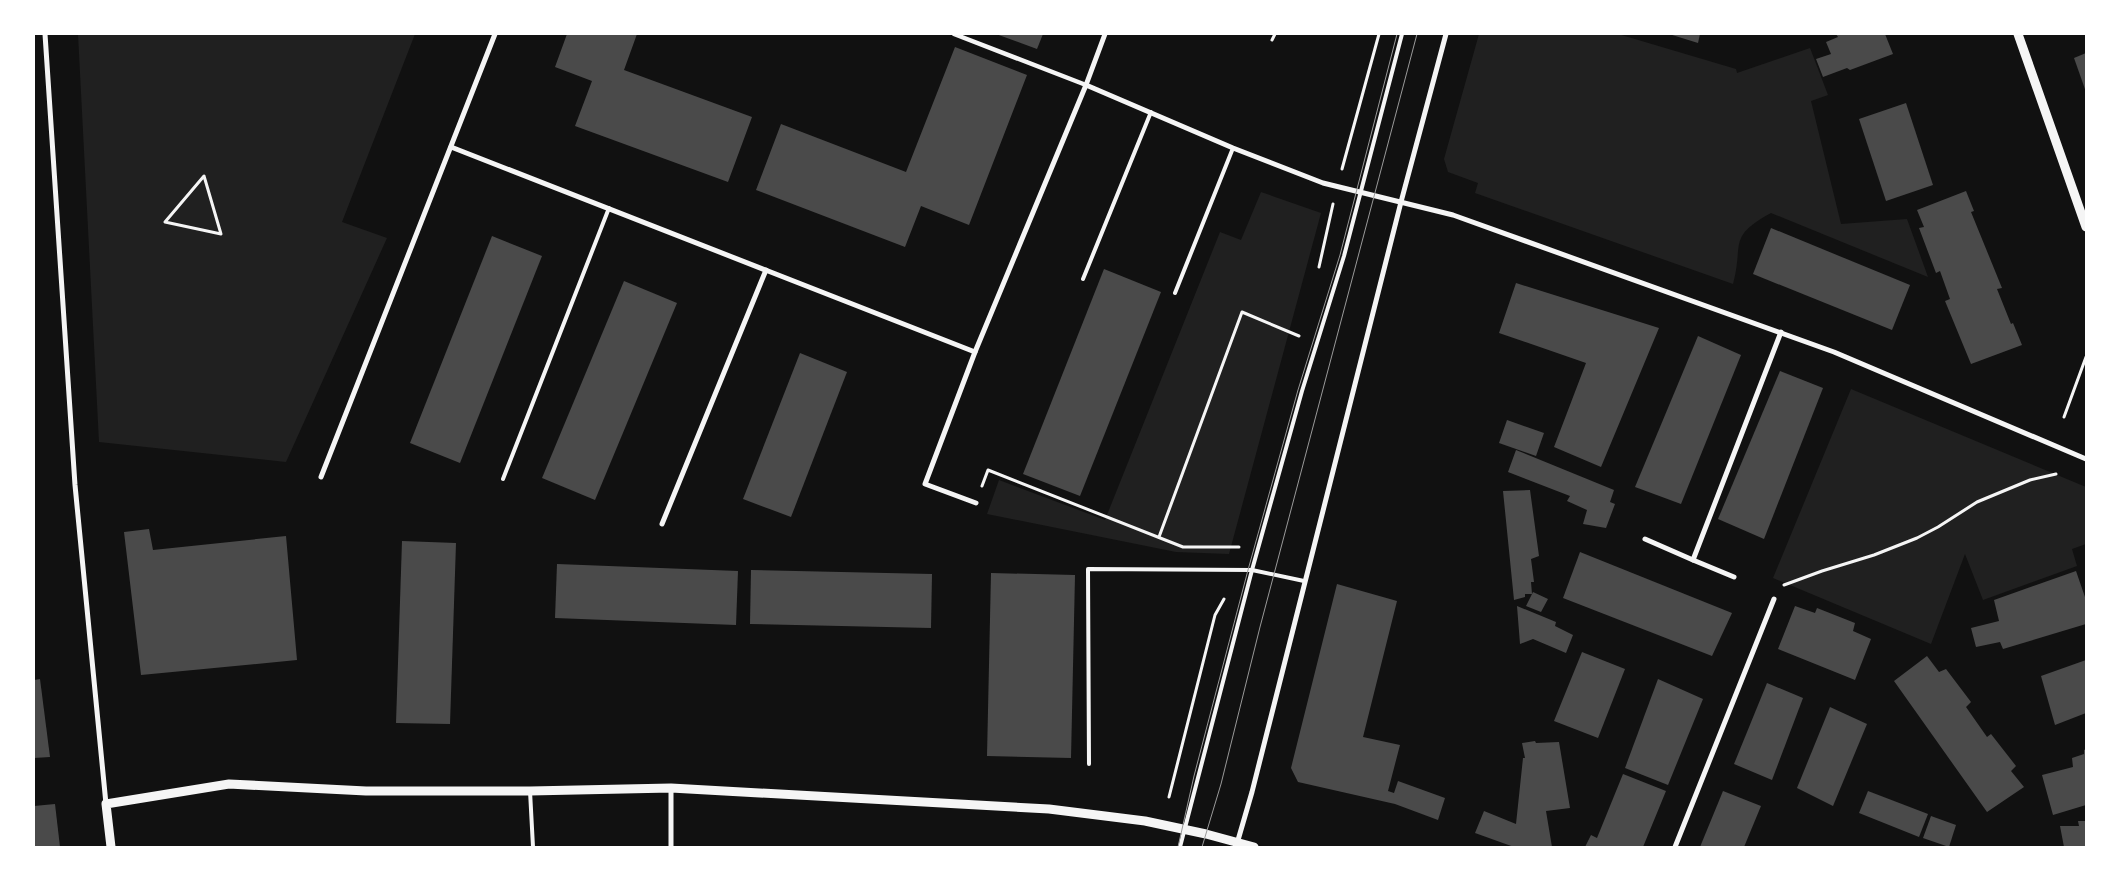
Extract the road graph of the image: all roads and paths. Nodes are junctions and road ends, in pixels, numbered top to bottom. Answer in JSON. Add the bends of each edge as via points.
{"nodes":[{"id":1,"x":45,"y":34,"type":"edge"},
{"id":2,"x":495,"y":34,"type":"edge"},
{"id":3,"x":954,"y":34,"type":"edge"},
{"id":4,"x":1105,"y":34,"type":"edge"},
{"id":5,"x":1275,"y":34,"type":"edge"},
{"id":6,"x":1379,"y":34,"type":"edge"},
{"id":7,"x":1402,"y":34,"type":"edge"},
{"id":8,"x":1446,"y":34,"type":"edge"},
{"id":9,"x":2018,"y":34,"type":"edge"},
{"id":10,"x":1272,"y":40,"type":"dead end"},
{"id":11,"x":1086,"y":85,"type":"junction"},
{"id":12,"x":1151,"y":111,"type":"junction"},
{"id":13,"x":450,"y":146,"type":"junction"},
{"id":14,"x":1233,"y":148,"type":"junction"},
{"id":15,"x":1344,"y":159,"type":"dead end"},
{"id":16,"x":204,"y":176,"type":"joint"},
{"id":17,"x":1360,"y":192,"type":"junction"},
{"id":18,"x":1401,"y":202,"type":"junction"},
{"id":19,"x":609,"y":208,"type":"junction"},
{"id":20,"x":2086,"y":227,"type":"edge"},
{"id":21,"x":766,"y":270,"type":"junction"},
{"id":22,"x":1083,"y":279,"type":"dead end"},
{"id":23,"x":1175,"y":293,"type":"dead end"},
{"id":24,"x":1781,"y":332,"type":"junction"},
{"id":25,"x":1301,"y":337,"type":"dead end"},
{"id":26,"x":975,"y":352,"type":"junction"},
{"id":27,"x":2086,"y":357,"type":"edge"},
{"id":28,"x":2064,"y":417,"type":"dead end"},
{"id":29,"x":2086,"y":459,"type":"edge"},
{"id":30,"x":2056,"y":474,"type":"dead end"},
{"id":31,"x":321,"y":477,"type":"dead end"},
{"id":32,"x":503,"y":479,"type":"dead end"},
{"id":33,"x":976,"y":503,"type":"joint"},
{"id":34,"x":662,"y":524,"type":"dead end"},
{"id":35,"x":1159,"y":537,"type":"junction"},
{"id":36,"x":1645,"y":539,"type":"dead end"},
{"id":37,"x":1240,"y":546,"type":"dead end"},
{"id":38,"x":1694,"y":560,"type":"junction"},
{"id":39,"x":1252,"y":570,"type":"junction"},
{"id":40,"x":1734,"y":577,"type":"dead end"},
{"id":41,"x":1304,"y":581,"type":"junction"},
{"id":42,"x":1774,"y":599,"type":"joint"},
{"id":43,"x":1215,"y":615,"type":"dead end"},
{"id":44,"x":1089,"y":764,"type":"dead end"},
{"id":45,"x":671,"y":788,"type":"junction"},
{"id":46,"x":530,"y":791,"type":"junction"},
{"id":47,"x":1169,"y":797,"type":"dead end"},
{"id":48,"x":106,"y":804,"type":"junction"},
{"id":49,"x":1185,"y":829,"type":"junction"},
{"id":50,"x":1236,"y":845,"type":"edge"},
{"id":51,"x":111,"y":847,"type":"edge"},
{"id":52,"x":533,"y":847,"type":"edge"},
{"id":53,"x":671,"y":847,"type":"edge"},
{"id":54,"x":1180,"y":847,"type":"edge"},
{"id":55,"x":1254,"y":847,"type":"edge"},
{"id":56,"x":1675,"y":847,"type":"edge"}],
"edges":[{"from":1,"to":48,"type":"street","via":[[75,485]]},
{"from":2,"to":13,"type":"street"},
{"from":3,"to":11,"type":"street"},
{"from":4,"to":11,"type":"street"},
{"from":5,"to":10,"type":"path"},
{"from":6,"to":15,"type":"path"},
{"from":7,"to":17,"type":"lane"},
{"from":8,"to":18,"type":"street"},
{"from":9,"to":20,"type":"street"},
{"from":11,"to":12,"type":"street"},
{"from":11,"to":26,"type":"street"},
{"from":12,"to":14,"type":"street"},
{"from":12,"to":22,"type":"lane"},
{"from":13,"to":19,"type":"street"},
{"from":13,"to":31,"type":"street"},
{"from":14,"to":17,"type":"street","via":[[1323,183]]},
{"from":14,"to":23,"type":"lane"},
{"from":16,"to":16,"type":"path","via":[[206,185],[221,234],[165,222]]},
{"from":17,"to":18,"type":"street"},
{"from":17,"to":39,"type":"lane"},
{"from":18,"to":24,"type":"street","via":[[1453,215]]},
{"from":18,"to":41,"type":"street"},
{"from":19,"to":21,"type":"street"},
{"from":19,"to":32,"type":"lane"},
{"from":21,"to":26,"type":"street"},
{"from":21,"to":34,"type":"street"},
{"from":24,"to":29,"type":"street"},
{"from":24,"to":38,"type":"street"},
{"from":25,"to":35,"type":"path","via":[[1242,312]]},
{"from":26,"to":33,"type":"street","via":[[925,484]]},
{"from":27,"to":28,"type":"path"},
{"from":30,"to":42,"type":"path","via":[[2030,480],[1977,502],[1917,538],[1782,585]]},
{"from":33,"to":35,"type":"path","via":[[988,470]]},
{"from":35,"to":37,"type":"path","via":[[1183,546]]},
{"from":36,"to":38,"type":"street"},
{"from":38,"to":40,"type":"street"},
{"from":39,"to":41,"type":"lane"},
{"from":39,"to":44,"type":"lane","via":[[1088,569]]},
{"from":39,"to":49,"type":"lane"},
{"from":41,"to":50,"type":"street"},
{"from":42,"to":56,"type":"street"},
{"from":43,"to":47,"type":"path"},
{"from":45,"to":46,"type":"street"},
{"from":45,"to":49,"type":"street","via":[[1049,809]]},
{"from":45,"to":53,"type":"street"},
{"from":46,"to":48,"type":"street","via":[[366,791],[229,784]]},
{"from":46,"to":52,"type":"lane"},
{"from":48,"to":51,"type":"street"},
{"from":49,"to":50,"type":"street"},
{"from":49,"to":54,"type":"lane"},
{"from":50,"to":55,"type":"street"}]}
